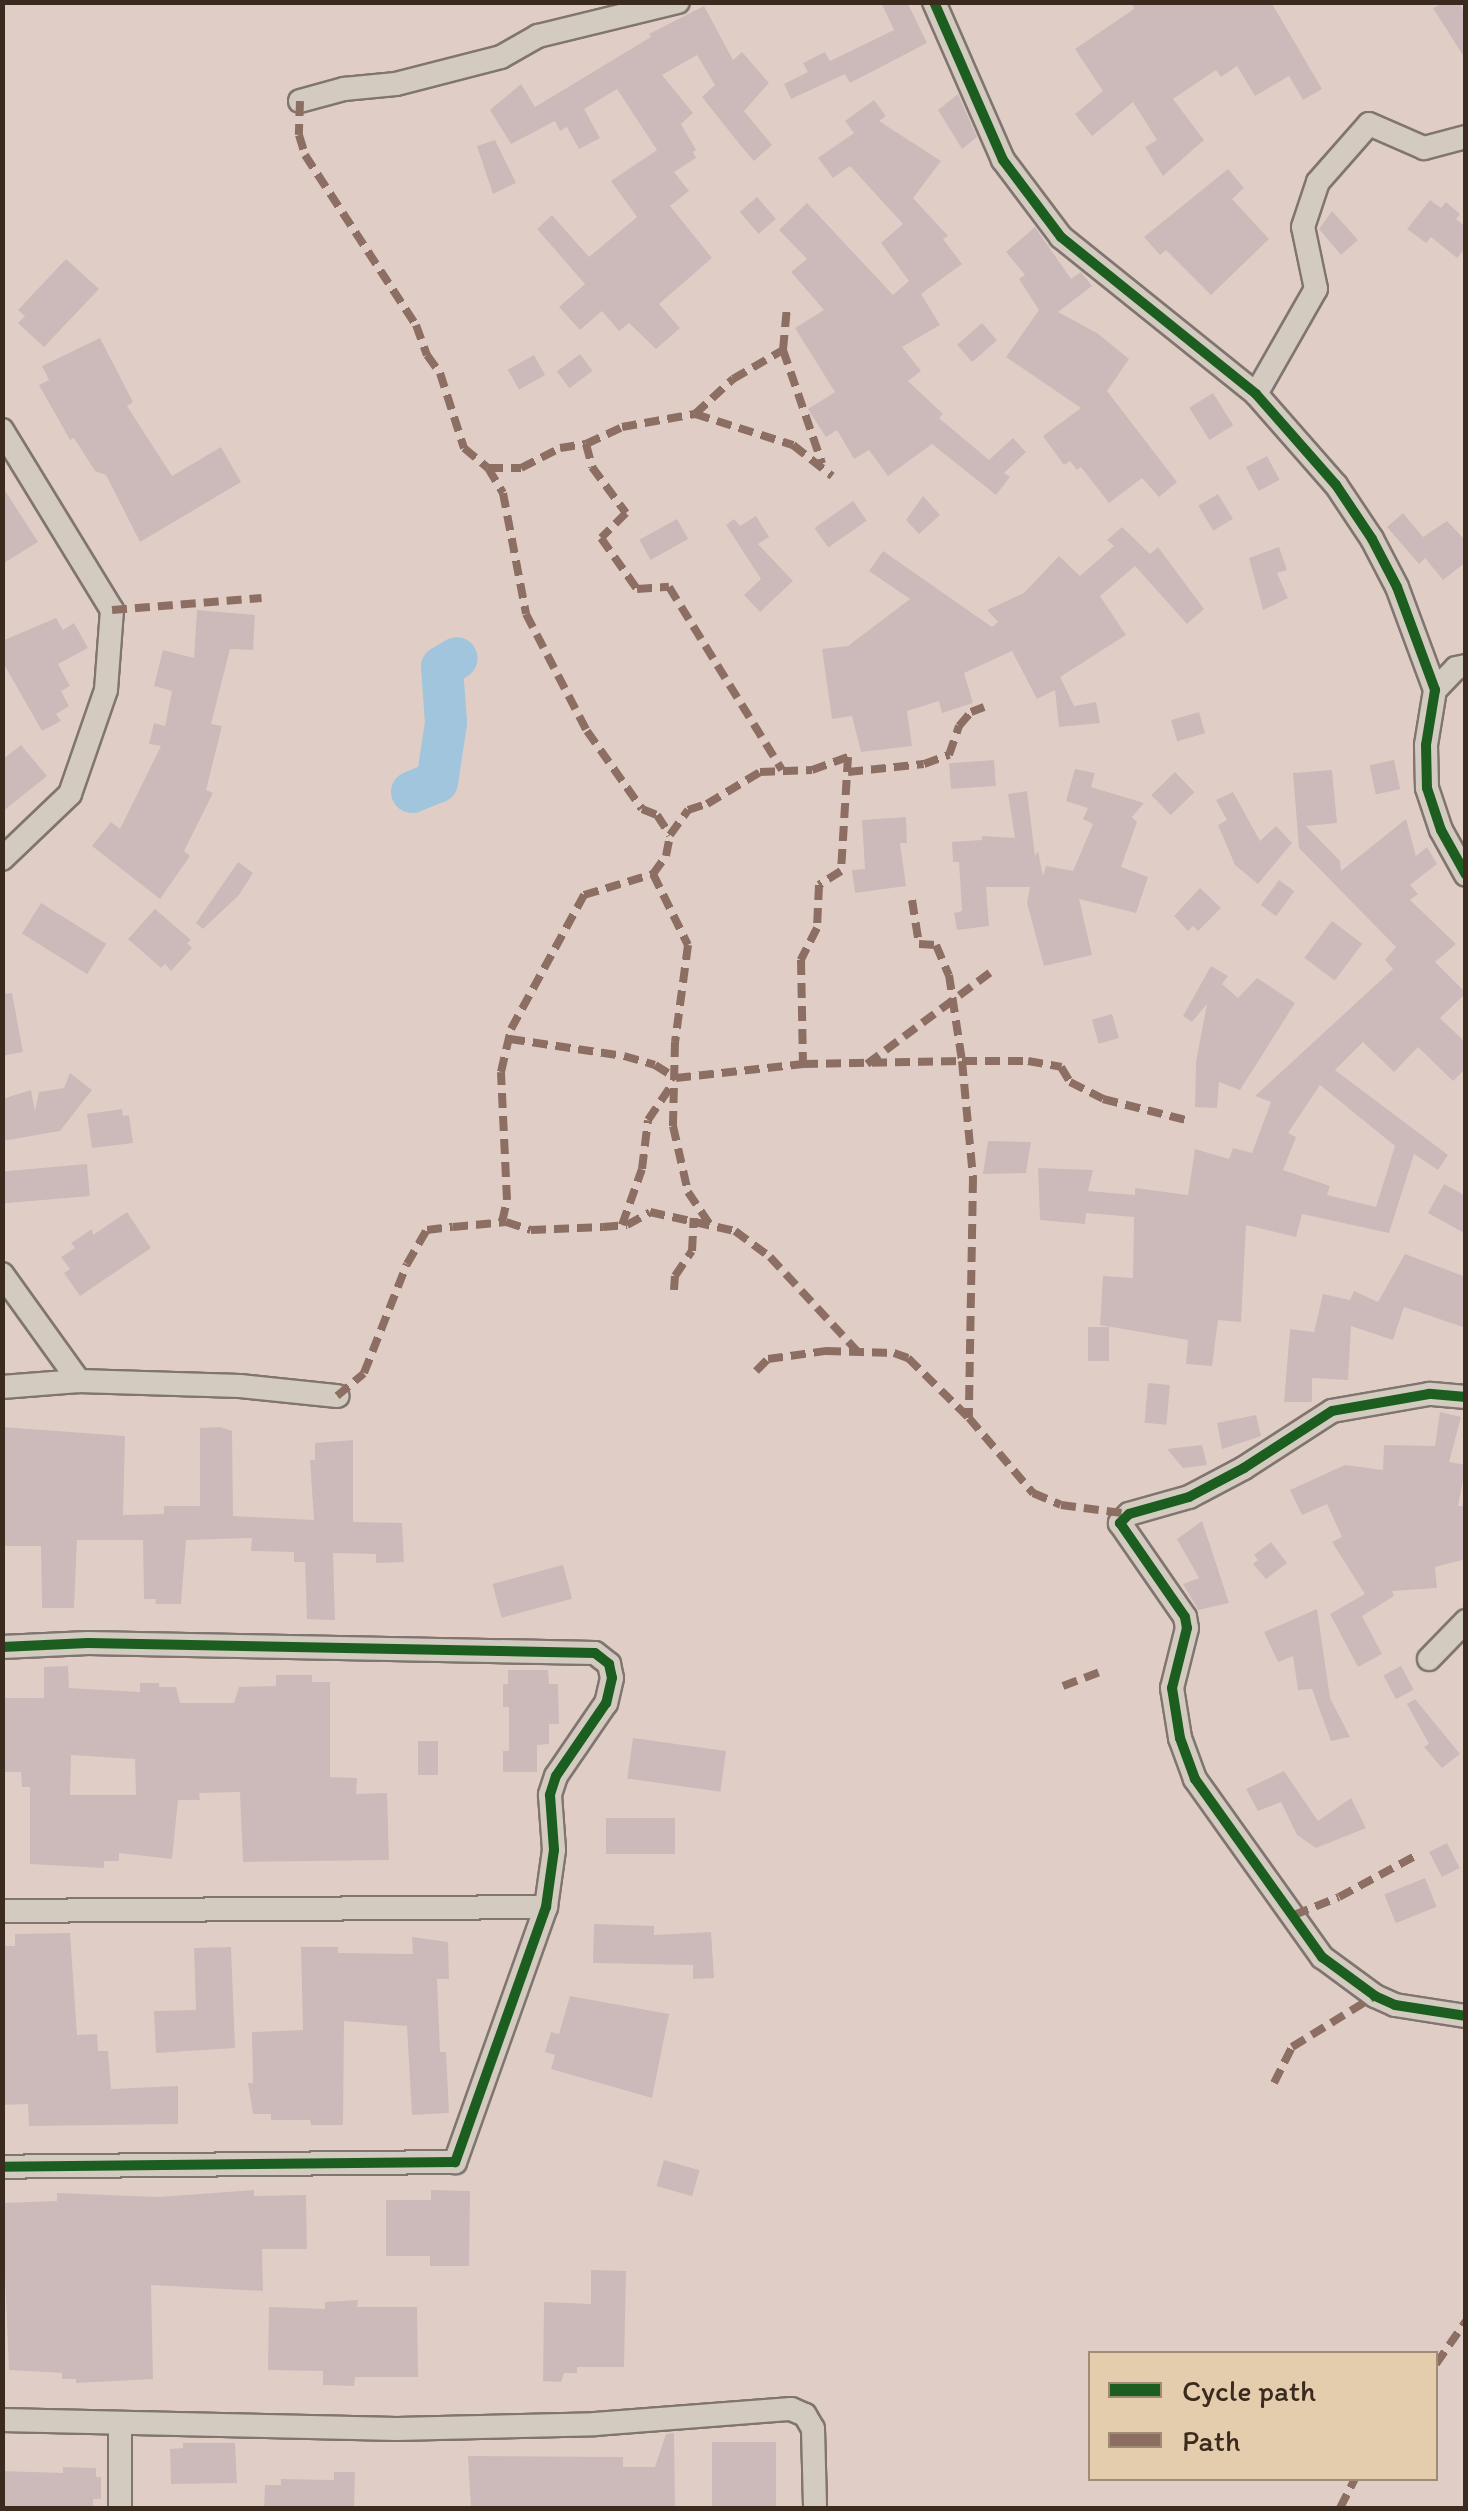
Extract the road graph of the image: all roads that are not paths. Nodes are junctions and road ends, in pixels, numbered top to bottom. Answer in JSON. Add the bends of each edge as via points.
{"nodes":[{"id":1,"x":678,"y":2,"type":"edge"},
{"id":2,"x":934,"y":2,"type":"edge"},
{"id":3,"x":300,"y":101,"type":"dead end"},
{"id":4,"x":1466,"y":137,"type":"edge"},
{"id":5,"x":1256,"y":394,"type":"junction"},
{"id":6,"x":2,"y":430,"type":"edge"},
{"id":7,"x":1466,"y":666,"type":"edge"},
{"id":8,"x":1435,"y":690,"type":"junction"},
{"id":9,"x":2,"y":859,"type":"edge"},
{"id":10,"x":1466,"y":876,"type":"edge"},
{"id":11,"x":2,"y":1274,"type":"edge"},
{"id":12,"x":79,"y":1381,"type":"junction"},
{"id":13,"x":2,"y":1387,"type":"edge"},
{"id":14,"x":337,"y":1396,"type":"dead end"},
{"id":15,"x":1466,"y":1397,"type":"edge"},
{"id":16,"x":1466,"y":1621,"type":"edge"},
{"id":17,"x":2,"y":1648,"type":"edge"},
{"id":18,"x":1429,"y":1659,"type":"dead end"},
{"id":19,"x":546,"y":1907,"type":"junction"},
{"id":20,"x":2,"y":1911,"type":"edge"},
{"id":21,"x":1466,"y":2016,"type":"edge"},
{"id":22,"x":2,"y":2166,"type":"edge"},
{"id":23,"x":2,"y":2420,"type":"edge"},
{"id":24,"x":120,"y":2422,"type":"junction"},
{"id":25,"x":120,"y":2508,"type":"edge"},
{"id":26,"x":816,"y":2508,"type":"edge"}],
"edges":[{"from":1,"to":3,"type":"street","via":[[538,36],[501,57]]},
{"from":2,"to":5,"type":"street","via":[[1004,160],[1061,237]]},
{"from":4,"to":5,"type":"street","via":[[1424,148],[1370,124],[1318,182],[1303,227],[1316,289]]},
{"from":5,"to":8,"type":"street","via":[[1336,485],[1372,540]]},
{"from":6,"to":9,"type":"street","via":[[112,610],[106,690],[70,794]]},
{"from":7,"to":8,"type":"street"},
{"from":8,"to":10,"type":"street","via":[[1426,745],[1428,788]]},
{"from":11,"to":12,"type":"street"},
{"from":12,"to":13,"type":"street"},
{"from":12,"to":14,"type":"street"},
{"from":15,"to":21,"type":"street","via":[[1428,1394],[1332,1410],[1244,1468],[1120,1523],[1188,1628],[1172,1688],[1195,1779],[1322,1957],[1395,2005]]},
{"from":16,"to":18,"type":"street"},
{"from":17,"to":19,"type":"street","via":[[88,1643],[595,1652],[609,1664],[611,1692],[550,1795],[554,1850]]},
{"from":19,"to":20,"type":"street"},
{"from":19,"to":22,"type":"street","via":[[456,2162]]},
{"from":23,"to":24,"type":"street"},
{"from":24,"to":25,"type":"street"},
{"from":24,"to":26,"type":"street","via":[[397,2429],[595,2424],[790,2409],[805,2415],[813,2429]]}]}
